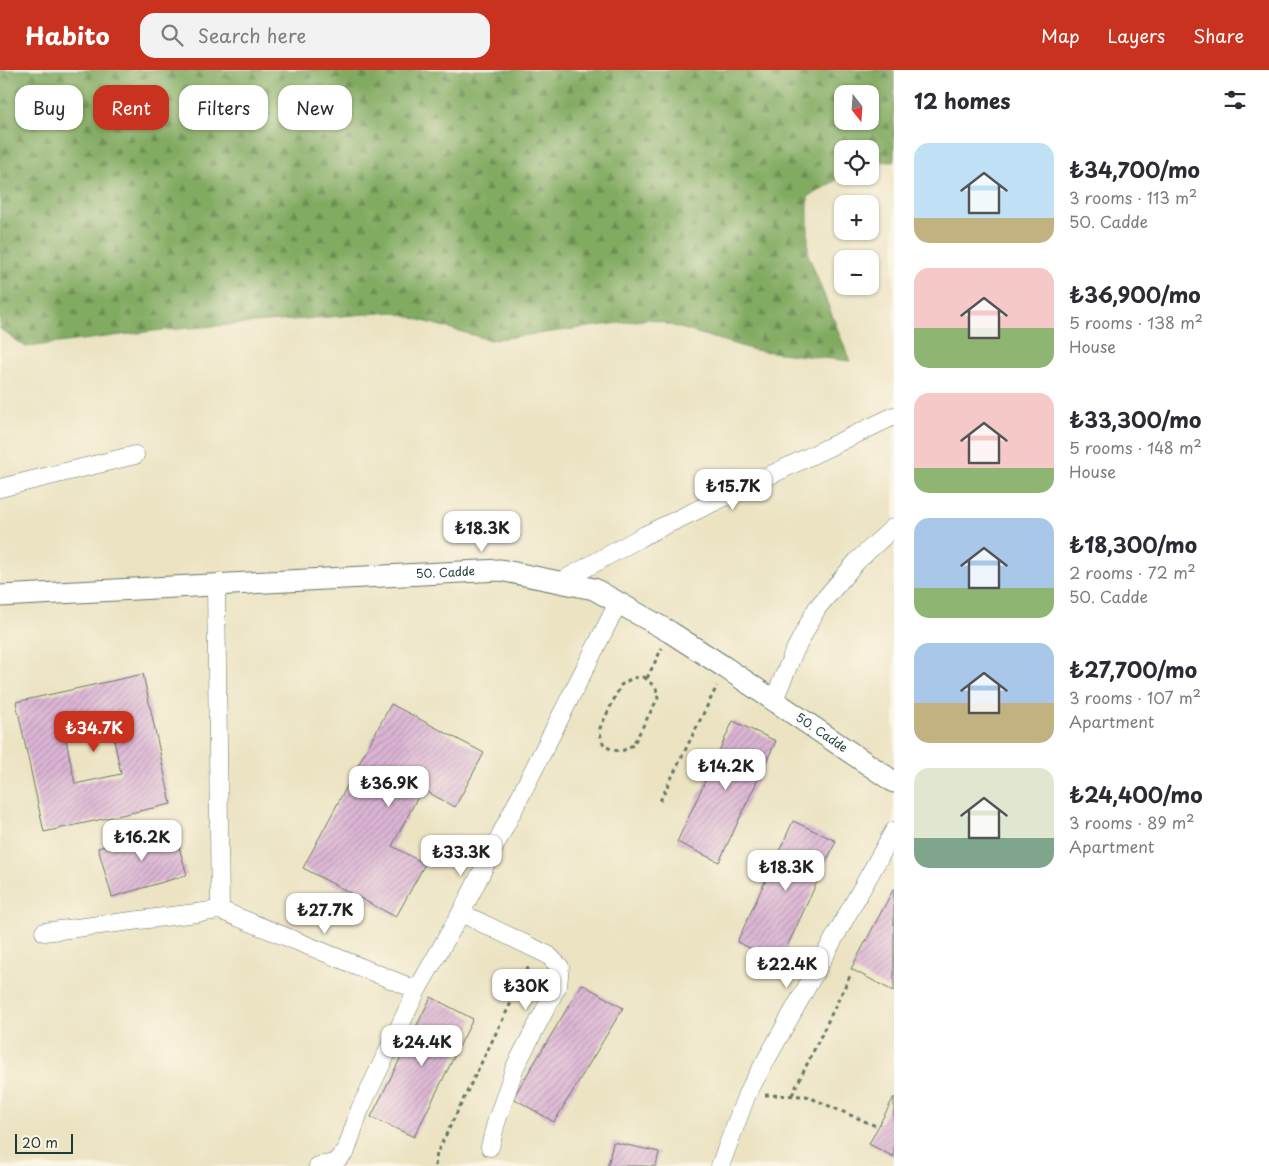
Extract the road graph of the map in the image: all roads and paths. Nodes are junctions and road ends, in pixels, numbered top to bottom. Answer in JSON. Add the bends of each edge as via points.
{"nodes":[{"id":1,"x":894,"y":416,"type":"edge"},
{"id":2,"x":135,"y":455,"type":"dead end"},
{"id":3,"x":0,"y":488,"type":"edge"},
{"id":4,"x":894,"y":527,"type":"edge"},
{"id":5,"x":560,"y":582,"type":"junction"},
{"id":6,"x":216,"y":585,"type":"junction"},
{"id":7,"x":0,"y":596,"type":"edge"},
{"id":8,"x":618,"y":603,"type":"junction"},
{"id":9,"x":670,"y":632,"type":"junction"},
{"id":10,"x":726,"y":668,"type":"junction"},
{"id":11,"x":647,"y":678,"type":"junction"},
{"id":12,"x":774,"y":700,"type":"junction"},
{"id":13,"x":894,"y":782,"type":"edge"},
{"id":14,"x":660,"y":801,"type":"dead end"},
{"id":15,"x":894,"y":831,"type":"edge"},
{"id":16,"x":220,"y":910,"type":"junction"},
{"id":17,"x":461,"y":913,"type":"junction"},
{"id":18,"x":44,"y":932,"type":"dead end"},
{"id":19,"x":537,"y":950,"type":"junction"},
{"id":20,"x":850,"y":976,"type":"dead end"},
{"id":21,"x":417,"y":990,"type":"junction"},
{"id":22,"x":747,"y":1094,"type":"junction"},
{"id":23,"x":792,"y":1095,"type":"junction"},
{"id":24,"x":876,"y":1126,"type":"dead end"},
{"id":25,"x":490,"y":1147,"type":"dead end"},
{"id":26,"x":318,"y":1166,"type":"edge"},
{"id":27,"x":435,"y":1166,"type":"edge"},
{"id":28,"x":720,"y":1166,"type":"edge"}],
"edges":[{"from":1,"to":5,"type":"street","via":[[645,535]]},
{"from":2,"to":3,"type":"street"},
{"from":4,"to":12,"type":"street","via":[[858,560],[817,608]]},
{"from":5,"to":6,"type":"street","name":"50. Cadde","via":[[500,570]]},
{"from":5,"to":8,"type":"street","name":"50. Cadde","via":[[594,589]]},
{"from":6,"to":7,"type":"street","name":"50. Cadde"},
{"from":6,"to":16,"type":"street"},
{"from":8,"to":9,"type":"street","name":"50. Cadde"},
{"from":8,"to":17,"type":"street"},
{"from":9,"to":10,"type":"street","name":"50. Cadde"},
{"from":9,"to":11,"type":"path"},
{"from":10,"to":12,"type":"street","name":"50. Cadde"},
{"from":10,"to":14,"type":"path"},
{"from":11,"to":11,"type":"path","via":[[656,688],[658,698],[633,745],[622,751],[612,750],[600,738],[600,728],[621,685],[632,678]]},
{"from":12,"to":13,"type":"street","name":"50. Cadde"},
{"from":15,"to":22,"type":"street"},
{"from":16,"to":18,"type":"street"},
{"from":16,"to":21,"type":"street"},
{"from":17,"to":19,"type":"street"},
{"from":17,"to":21,"type":"street"},
{"from":19,"to":25,"type":"street","via":[[548,955],[560,967],[558,985],[516,1067]]},
{"from":19,"to":27,"type":"path","via":[[437,1153]]},
{"from":20,"to":23,"type":"path"},
{"from":21,"to":26,"type":"street","via":[[360,1109],[346,1151],[334,1163]]},
{"from":22,"to":23,"type":"path"},
{"from":22,"to":28,"type":"street"},
{"from":23,"to":24,"type":"path","via":[[806,1096]]}]}
